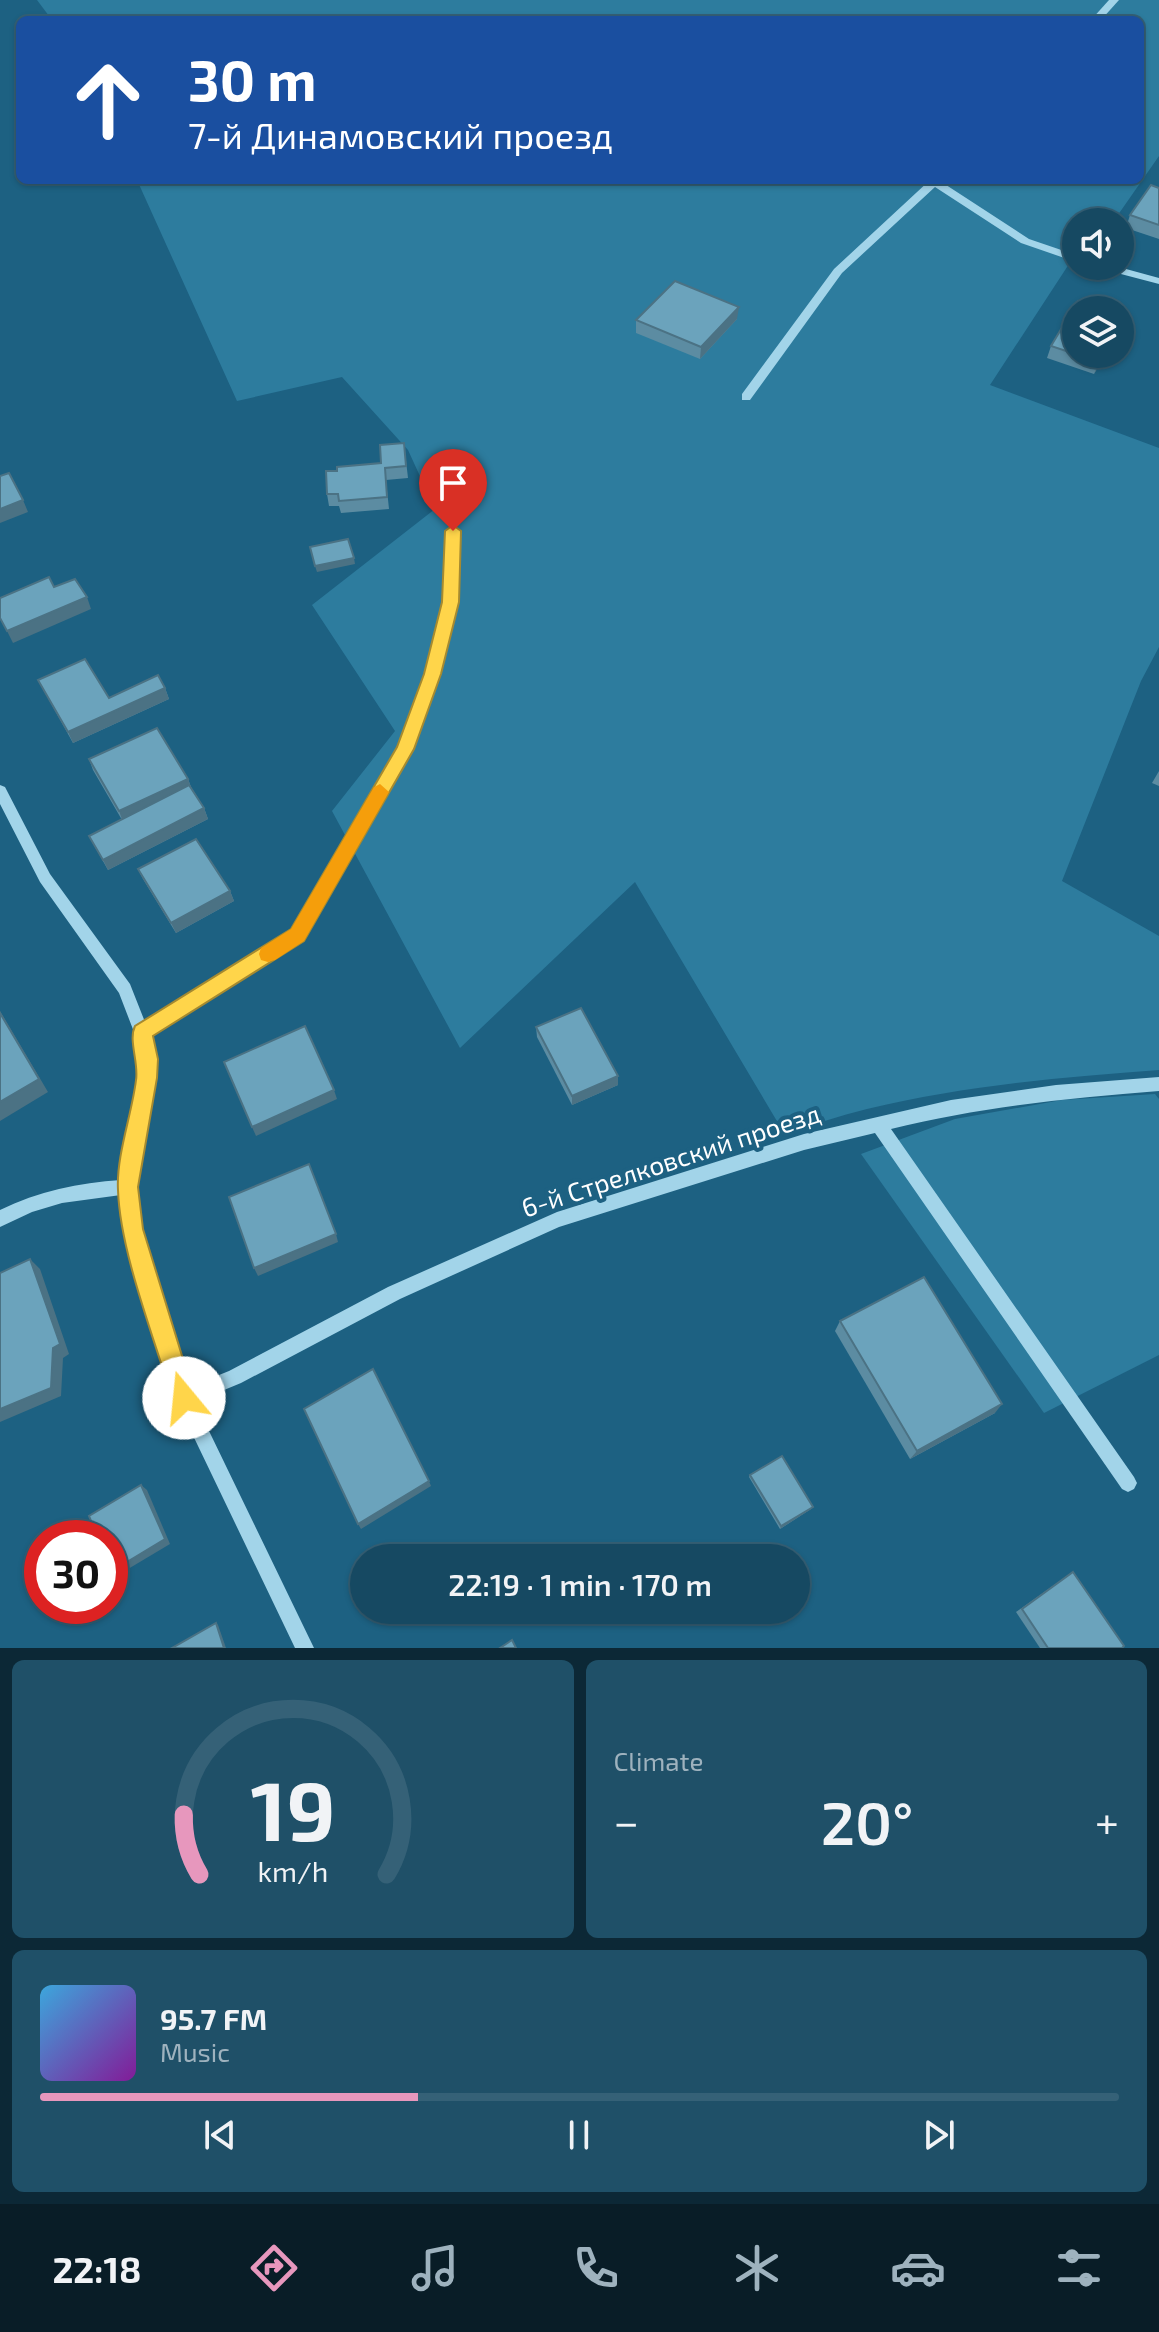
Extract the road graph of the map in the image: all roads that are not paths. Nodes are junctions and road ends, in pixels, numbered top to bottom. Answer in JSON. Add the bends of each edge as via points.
{"nodes":[{"id":1,"x":1114,"y":0,"type":"edge"},
{"id":2,"x":1100,"y":16,"type":"edge"},
{"id":3,"x":931,"y":184,"type":"edge"},
{"id":4,"x":940,"y":184,"type":"edge"},
{"id":5,"x":1062,"y":254,"type":"edge"},
{"id":6,"x":1134,"y":274,"type":"edge"},
{"id":7,"x":1159,"y":281,"type":"edge"},
{"id":8,"x":746,"y":397,"type":"dead end"},
{"id":9,"x":453,"y":531,"type":"dead end"},
{"id":10,"x":0,"y":791,"type":"edge"},
{"id":11,"x":142,"y":1032,"type":"junction"},
{"id":12,"x":1159,"y":1084,"type":"edge"},
{"id":13,"x":879,"y":1125,"type":"junction"},
{"id":14,"x":128,"y":1187,"type":"junction"},
{"id":15,"x":0,"y":1219,"type":"edge"},
{"id":16,"x":184,"y":1398,"type":"junction"},
{"id":17,"x":1128,"y":1483,"type":"dead end"},
{"id":18,"x":305,"y":1648,"type":"edge"}],
"edges":[{"from":1,"to":2,"type":"street"},
{"from":3,"to":8,"type":"street","via":[[838,271]]},
{"from":4,"to":5,"type":"street","via":[[1025,241]]},
{"from":6,"to":7,"type":"street"},
{"from":9,"to":11,"type":"street","via":[[451,602],[433,674],[405,749],[298,935]]},
{"from":10,"to":11,"type":"street","via":[[45,878],[125,989]]},
{"from":11,"to":14,"type":"street","via":[[148,1059],[146,1097]]},
{"from":12,"to":13,"type":"street","name":"6-й Стрелковский проезд","via":[[951,1107]]},
{"from":13,"to":16,"type":"street","name":"6-й Стрелковский проезд","via":[[804,1142],[557,1220],[394,1293],[235,1377]]},
{"from":13,"to":17,"type":"street"},
{"from":14,"to":15,"type":"street","via":[[53,1196]]},
{"from":14,"to":16,"type":"street","via":[[132,1229]]},
{"from":16,"to":18,"type":"street"}]}
